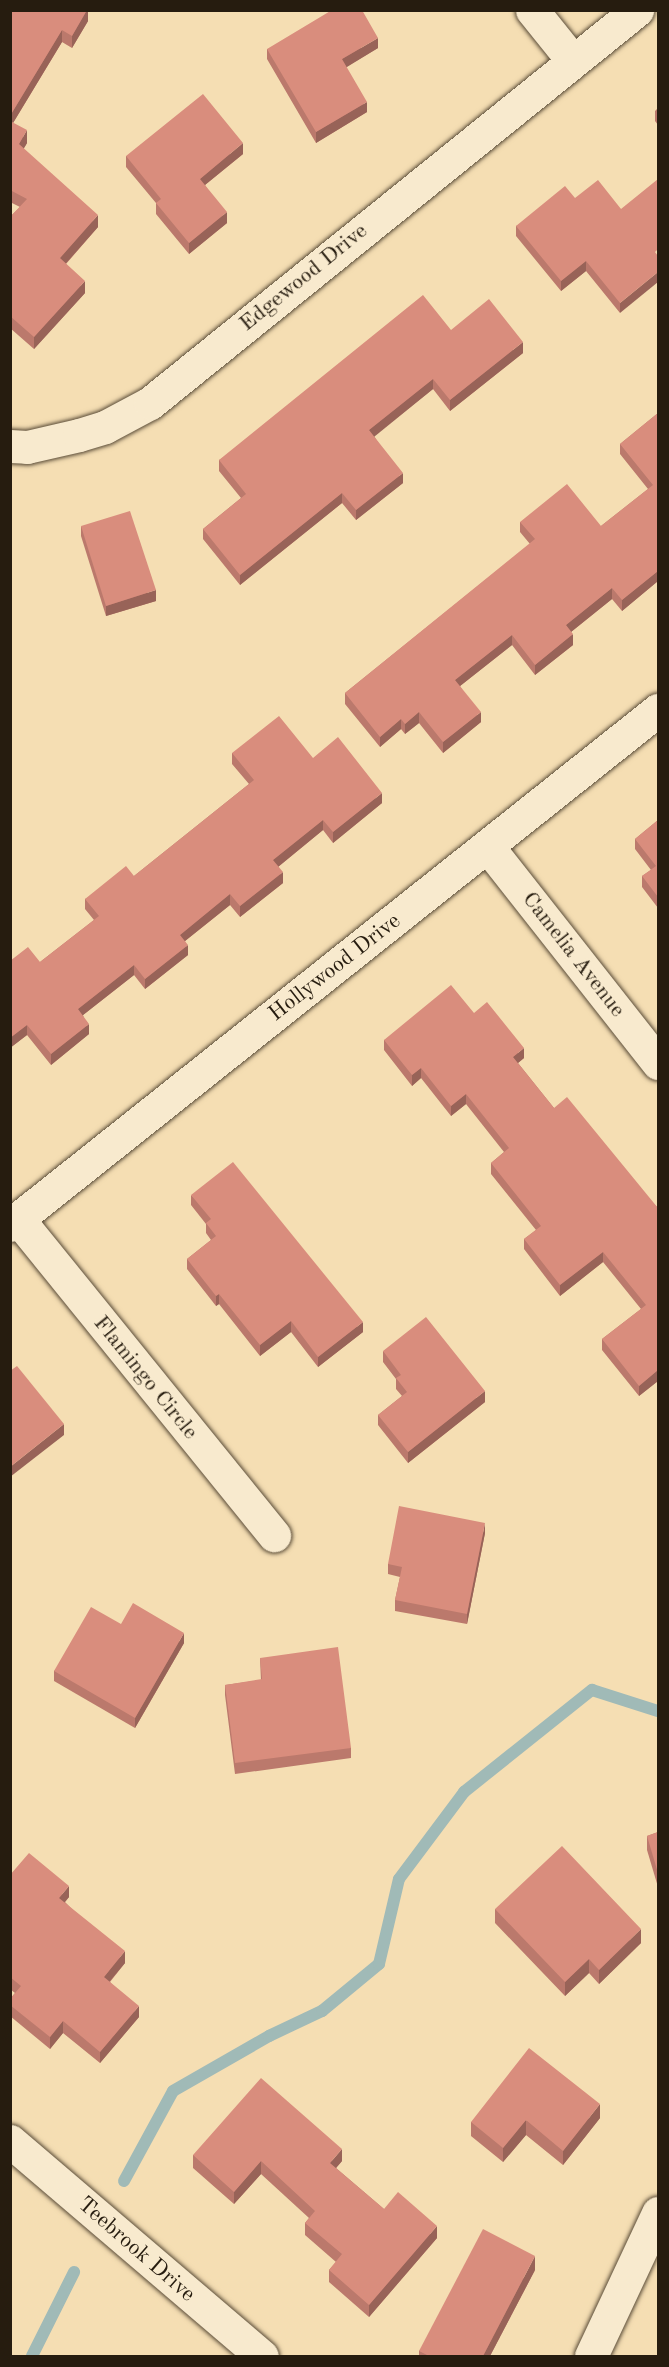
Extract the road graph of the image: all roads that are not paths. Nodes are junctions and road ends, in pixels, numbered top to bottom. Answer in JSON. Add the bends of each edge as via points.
{"nodes":[{"id":1,"x":532,"y":10,"type":"edge"},
{"id":2,"x":637,"y":10,"type":"edge"},
{"id":3,"x":573,"y":61,"type":"junction"},
{"id":4,"x":10,"y":446,"type":"edge"},
{"id":5,"x":658,"y":710,"type":"edge"},
{"id":6,"x":488,"y":847,"type":"junction"},
{"id":7,"x":658,"y":1062,"type":"edge"},
{"id":8,"x":14,"y":1222,"type":"edge"},
{"id":9,"x":274,"y":1535,"type":"dead end"},
{"id":10,"x":10,"y":2141,"type":"edge"},
{"id":11,"x":658,"y":2213,"type":"edge"},
{"id":12,"x":262,"y":2356,"type":"edge"},
{"id":13,"x":591,"y":2356,"type":"edge"}],
"edges":[{"from":1,"to":3,"type":"street"},
{"from":2,"to":3,"type":"street","name":"Edgewood Drive"},
{"from":3,"to":4,"type":"street","name":"Edgewood Drive","via":[[150,403],[105,427],[45,444]]},
{"from":5,"to":6,"type":"street","name":"Hollywood Drive"},
{"from":6,"to":7,"type":"street","name":"Camelia Avenue"},
{"from":6,"to":8,"type":"street","name":"Hollywood Drive"},
{"from":8,"to":9,"type":"street","name":"Flamingo Circle"},
{"from":10,"to":12,"type":"street","name":"Teebrook Drive"},
{"from":11,"to":13,"type":"street"}]}
